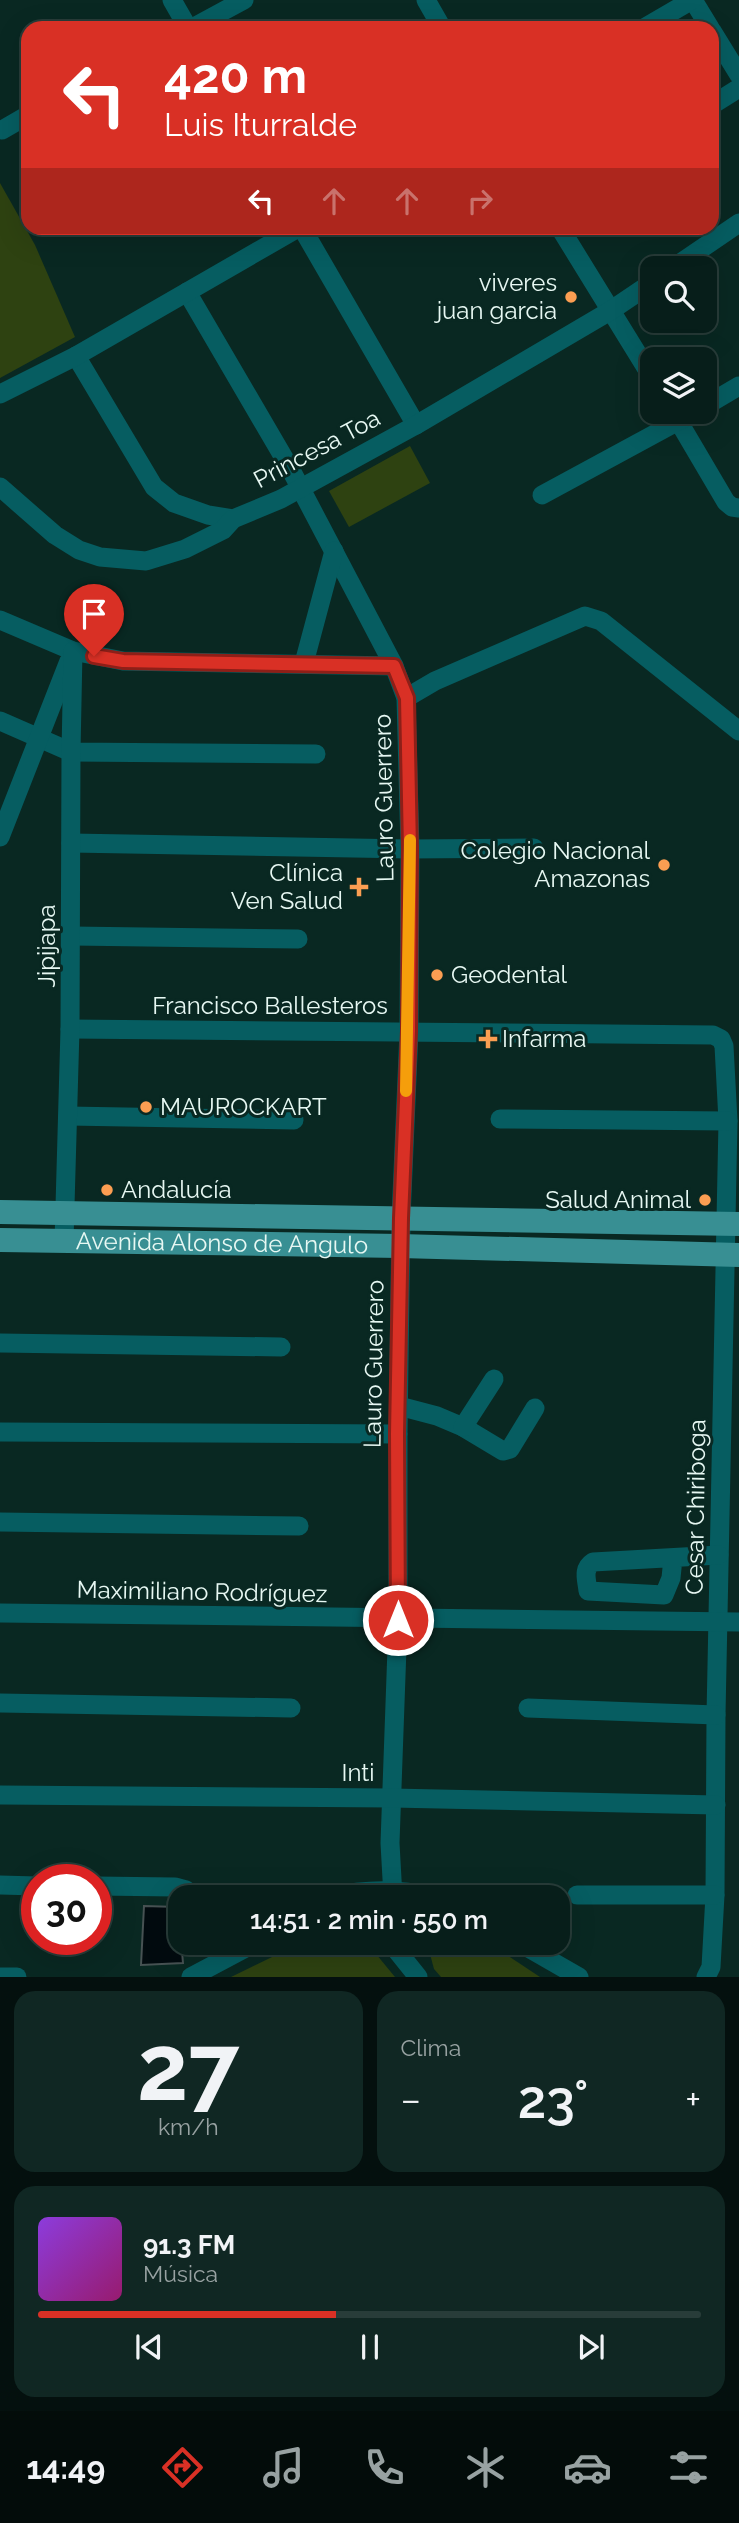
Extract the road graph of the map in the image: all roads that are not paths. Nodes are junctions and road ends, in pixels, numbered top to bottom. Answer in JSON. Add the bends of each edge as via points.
{"nodes":[{"id":1,"x":172,"y":0,"type":"edge"},
{"id":2,"x":244,"y":0,"type":"edge"},
{"id":3,"x":426,"y":0,"type":"edge"},
{"id":4,"x":693,"y":0,"type":"edge"},
{"id":5,"x":182,"y":21,"type":"edge"},
{"id":6,"x":198,"y":21,"type":"edge"},
{"id":7,"x":438,"y":21,"type":"edge"},
{"id":8,"x":656,"y":21,"type":"edge"},
{"id":9,"x":706,"y":21,"type":"edge"},
{"id":10,"x":719,"y":43,"type":"edge"},
{"id":11,"x":739,"y":75,"type":"edge"},
{"id":12,"x":739,"y":88,"type":"edge"},
{"id":13,"x":719,"y":101,"type":"edge"},
{"id":14,"x":21,"y":119,"type":"edge"},
{"id":15,"x":2,"y":130,"type":"dead end"},
{"id":16,"x":739,"y":223,"type":"edge"},
{"id":17,"x":288,"y":235,"type":"edge"},
{"id":18,"x":304,"y":235,"type":"edge"},
{"id":19,"x":564,"y":235,"type":"edge"},
{"id":20,"x":691,"y":256,"type":"edge"},
{"id":21,"x":640,"y":291,"type":"edge"},
{"id":22,"x":187,"y":292,"type":"junction"},
{"id":23,"x":610,"y":311,"type":"junction"},
{"id":24,"x":76,"y":356,"type":"junction"},
{"id":25,"x":640,"y":358,"type":"edge"},
{"id":26,"x":739,"y":386,"type":"edge"},
{"id":27,"x":0,"y":394,"type":"edge"},
{"id":28,"x":717,"y":400,"type":"edge"},
{"id":29,"x":664,"y":424,"type":"edge"},
{"id":30,"x":680,"y":424,"type":"edge"},
{"id":31,"x":416,"y":425,"type":"junction"},
{"id":32,"x":0,"y":487,"type":"edge"},
{"id":33,"x":301,"y":488,"type":"junction"},
{"id":34,"x":542,"y":495,"type":"dead end"},
{"id":35,"x":739,"y":508,"type":"edge"},
{"id":36,"x":233,"y":519,"type":"junction"},
{"id":37,"x":334,"y":551,"type":"junction"},
{"id":38,"x":0,"y":620,"type":"edge"},
{"id":39,"x":74,"y":650,"type":"junction"},
{"id":40,"x":304,"y":663,"type":"junction"},
{"id":41,"x":394,"y":666,"type":"junction"},
{"id":42,"x":407,"y":698,"type":"junction"},
{"id":43,"x":0,"y":721,"type":"edge"},
{"id":44,"x":739,"y":731,"type":"edge"},
{"id":45,"x":38,"y":737,"type":"junction"},
{"id":46,"x":71,"y":752,"type":"junction"},
{"id":47,"x":316,"y":754,"type":"dead end"},
{"id":48,"x":3,"y":824,"type":"edge"},
{"id":49,"x":71,"y":843,"type":"junction"},
{"id":50,"x":534,"y":848,"type":"dead end"},
{"id":51,"x":410,"y":849,"type":"junction"},
{"id":52,"x":72,"y":936,"type":"junction"},
{"id":53,"x":298,"y":939,"type":"dead end"},
{"id":54,"x":70,"y":1029,"type":"junction"},
{"id":55,"x":409,"y":1031,"type":"junction"},
{"id":56,"x":721,"y":1039,"type":"joint"},
{"id":57,"x":68,"y":1116,"type":"junction"},
{"id":58,"x":500,"y":1119,"type":"dead end"},
{"id":59,"x":294,"y":1120,"type":"dead end"},
{"id":60,"x":728,"y":1121,"type":"junction"},
{"id":61,"x":0,"y":1212,"type":"edge"},
{"id":62,"x":64,"y":1212,"type":"junction"},
{"id":63,"x":401,"y":1218,"type":"junction"},
{"id":64,"x":733,"y":1224,"type":"edge"},
{"id":65,"x":0,"y":1240,"type":"edge"},
{"id":66,"x":64,"y":1241,"type":"junction"},
{"id":67,"x":400,"y":1246,"type":"junction"},
{"id":68,"x":732,"y":1255,"type":"edge"},
{"id":69,"x":0,"y":1343,"type":"edge"},
{"id":70,"x":281,"y":1347,"type":"dead end"},
{"id":71,"x":494,"y":1379,"type":"dead end"},
{"id":72,"x":399,"y":1406,"type":"junction"},
{"id":73,"x":535,"y":1408,"type":"dead end"},
{"id":74,"x":463,"y":1427,"type":"junction"},
{"id":75,"x":0,"y":1432,"type":"edge"},
{"id":76,"x":397,"y":1434,"type":"junction"},
{"id":77,"x":731,"y":1442,"type":"edge"},
{"id":78,"x":0,"y":1522,"type":"edge"},
{"id":79,"x":299,"y":1526,"type":"dead end"},
{"id":80,"x":719,"y":1555,"type":"junction"},
{"id":81,"x":673,"y":1558,"type":"dead end"},
{"id":82,"x":0,"y":1614,"type":"edge"},
{"id":83,"x":398,"y":1620,"type":"junction"},
{"id":84,"x":718,"y":1621,"type":"junction"},
{"id":85,"x":739,"y":1622,"type":"edge"},
{"id":86,"x":0,"y":1703,"type":"edge"},
{"id":87,"x":291,"y":1708,"type":"dead end"},
{"id":88,"x":528,"y":1708,"type":"dead end"},
{"id":89,"x":716,"y":1715,"type":"junction"},
{"id":90,"x":0,"y":1795,"type":"edge"},
{"id":91,"x":392,"y":1798,"type":"junction"},
{"id":92,"x":716,"y":1805,"type":"junction"},
{"id":93,"x":0,"y":1885,"type":"edge"},
{"id":94,"x":392,"y":1885,"type":"edge"},
{"id":95,"x":21,"y":1886,"type":"edge"},
{"id":96,"x":112,"y":1886,"type":"edge"},
{"id":97,"x":168,"y":1887,"type":"edge"},
{"id":98,"x":577,"y":1895,"type":"dead end"},
{"id":99,"x":715,"y":1895,"type":"junction"},
{"id":100,"x":218,"y":1955,"type":"edge"},
{"id":101,"x":402,"y":1955,"type":"edge"},
{"id":102,"x":540,"y":1955,"type":"edge"},
{"id":103,"x":0,"y":1977,"type":"edge"},
{"id":104,"x":17,"y":1977,"type":"edge"},
{"id":105,"x":191,"y":1977,"type":"edge"},
{"id":106,"x":418,"y":1977,"type":"edge"},
{"id":107,"x":579,"y":1977,"type":"edge"},
{"id":108,"x":706,"y":1977,"type":"edge"}],
"edges":[{"from":1,"to":5,"type":"street"},
{"from":2,"to":6,"type":"street"},
{"from":3,"to":7,"type":"street"},
{"from":4,"to":8,"type":"street"},
{"from":4,"to":9,"type":"street"},
{"from":10,"to":11,"type":"street"},
{"from":12,"to":13,"type":"street"},
{"from":14,"to":15,"type":"street"},
{"from":16,"to":20,"type":"street"},
{"from":17,"to":22,"type":"street"},
{"from":18,"to":31,"type":"street"},
{"from":19,"to":23,"type":"street"},
{"from":21,"to":23,"type":"street","name":"Princesa Toa"},
{"from":22,"to":24,"type":"street"},
{"from":22,"to":33,"type":"street","name":"Lauro Guerrero"},
{"from":23,"to":25,"type":"street"},
{"from":23,"to":31,"type":"street","name":"Princesa Toa"},
{"from":24,"to":27,"type":"street"},
{"from":24,"to":36,"type":"street","via":[[154,487],[174,503]]},
{"from":26,"to":28,"type":"street"},
{"from":29,"to":34,"type":"street"},
{"from":30,"to":35,"type":"street","via":[[726,502]]},
{"from":31,"to":33,"type":"street","name":"Princesa Toa"},
{"from":32,"to":36,"type":"street","name":"Princesa Toa","via":[[55,535],[100,557],[146,561],[185,549],[223,530]]},
{"from":33,"to":36,"type":"street","name":"Princesa Toa"},
{"from":33,"to":37,"type":"street","name":"Lauro Guerrero"},
{"from":37,"to":40,"type":"street"},
{"from":37,"to":41,"type":"street","name":"Lauro Guerrero"},
{"from":38,"to":39,"type":"street"},
{"from":39,"to":40,"type":"street","via":[[123,661]]},
{"from":39,"to":45,"type":"street"},
{"from":39,"to":46,"type":"street","name":"Jipijapa"},
{"from":40,"to":41,"type":"street"},
{"from":41,"to":42,"type":"street","name":"Lauro Guerrero"},
{"from":42,"to":44,"type":"street","via":[[435,681],[585,616],[601,621]]},
{"from":42,"to":51,"type":"street","name":"Lauro Guerrero"},
{"from":43,"to":45,"type":"street"},
{"from":45,"to":46,"type":"street"},
{"from":45,"to":48,"type":"street"},
{"from":46,"to":47,"type":"street"},
{"from":46,"to":49,"type":"street","name":"Jipijapa"},
{"from":49,"to":51,"type":"street"},
{"from":49,"to":52,"type":"street","name":"Jipijapa"},
{"from":50,"to":51,"type":"street"},
{"from":51,"to":55,"type":"street","name":"Lauro Guerrero"},
{"from":52,"to":53,"type":"street"},
{"from":52,"to":54,"type":"street","name":"Jipijapa"},
{"from":54,"to":55,"type":"street","name":"Francisco Ballesteros"},
{"from":54,"to":57,"type":"street","name":"Jipijapa"},
{"from":55,"to":56,"type":"street","name":"Francisco Ballesteros","via":[[713,1035]]},
{"from":55,"to":63,"type":"street","name":"Lauro Guerrero"},
{"from":56,"to":60,"type":"street","name":"Cesar Chiriboga"},
{"from":57,"to":59,"type":"street"},
{"from":57,"to":62,"type":"street","name":"Jipijapa"},
{"from":58,"to":60,"type":"street"},
{"from":60,"to":64,"type":"street","name":"Cesar Chiriboga"},
{"from":61,"to":62,"type":"main road","name":"Avenida Alonso de Angulo"},
{"from":62,"to":63,"type":"main road","name":"Avenida Alonso de Angulo"},
{"from":62,"to":66,"type":"street","name":"Jipijapa"},
{"from":63,"to":64,"type":"main road","name":"Avenida Alonso de Angulo"},
{"from":63,"to":67,"type":"street","name":"Lauro Guerrero"},
{"from":64,"to":68,"type":"street","name":"Cesar Chiriboga"},
{"from":65,"to":66,"type":"main road","name":"Avenida Alonso de Angulo"},
{"from":66,"to":67,"type":"main road","name":"Avenida Alonso de Angulo"},
{"from":67,"to":68,"type":"main road","name":"Avenida Alonso de Angulo"},
{"from":67,"to":72,"type":"street","name":"Lauro Guerrero"},
{"from":68,"to":77,"type":"street","name":"Cesar Chiriboga"},
{"from":69,"to":70,"type":"street"},
{"from":71,"to":74,"type":"street"},
{"from":72,"to":74,"type":"street"},
{"from":72,"to":76,"type":"street","name":"Lauro Guerrero"},
{"from":73,"to":74,"type":"street","via":[[510,1448],[503,1451]]},
{"from":75,"to":76,"type":"street"},
{"from":76,"to":83,"type":"street","name":"Lauro Guerrero"},
{"from":77,"to":80,"type":"street","name":"Cesar Chiriboga"},
{"from":78,"to":79,"type":"street"},
{"from":80,"to":81,"type":"street"},
{"from":80,"to":84,"type":"street","name":"Cesar Chiriboga"},
{"from":82,"to":83,"type":"street","name":"Maximiliano Rodríguez"},
{"from":83,"to":84,"type":"street","name":"Maximiliano Rodríguez"},
{"from":83,"to":91,"type":"street","name":"Lauro Guerrero"},
{"from":84,"to":85,"type":"street","name":"Maximiliano Rodríguez"},
{"from":84,"to":89,"type":"street","name":"Cesar Chiriboga"},
{"from":86,"to":87,"type":"street"},
{"from":88,"to":89,"type":"street"},
{"from":89,"to":92,"type":"street","name":"Cesar Chiriboga"},
{"from":90,"to":91,"type":"street","name":"Inti"},
{"from":91,"to":92,"type":"street","name":"Inti"},
{"from":91,"to":94,"type":"street","name":"Lauro Guerrero"},
{"from":92,"to":99,"type":"street","name":"Cesar Chiriboga"},
{"from":93,"to":95,"type":"street"},
{"from":96,"to":97,"type":"street"},
{"from":98,"to":99,"type":"street"},
{"from":99,"to":108,"type":"street","name":"Cesar Chiriboga","via":[[711,1967]]},
{"from":100,"to":105,"type":"street"},
{"from":101,"to":106,"type":"street"},
{"from":102,"to":107,"type":"street"},
{"from":103,"to":104,"type":"street"}]}
